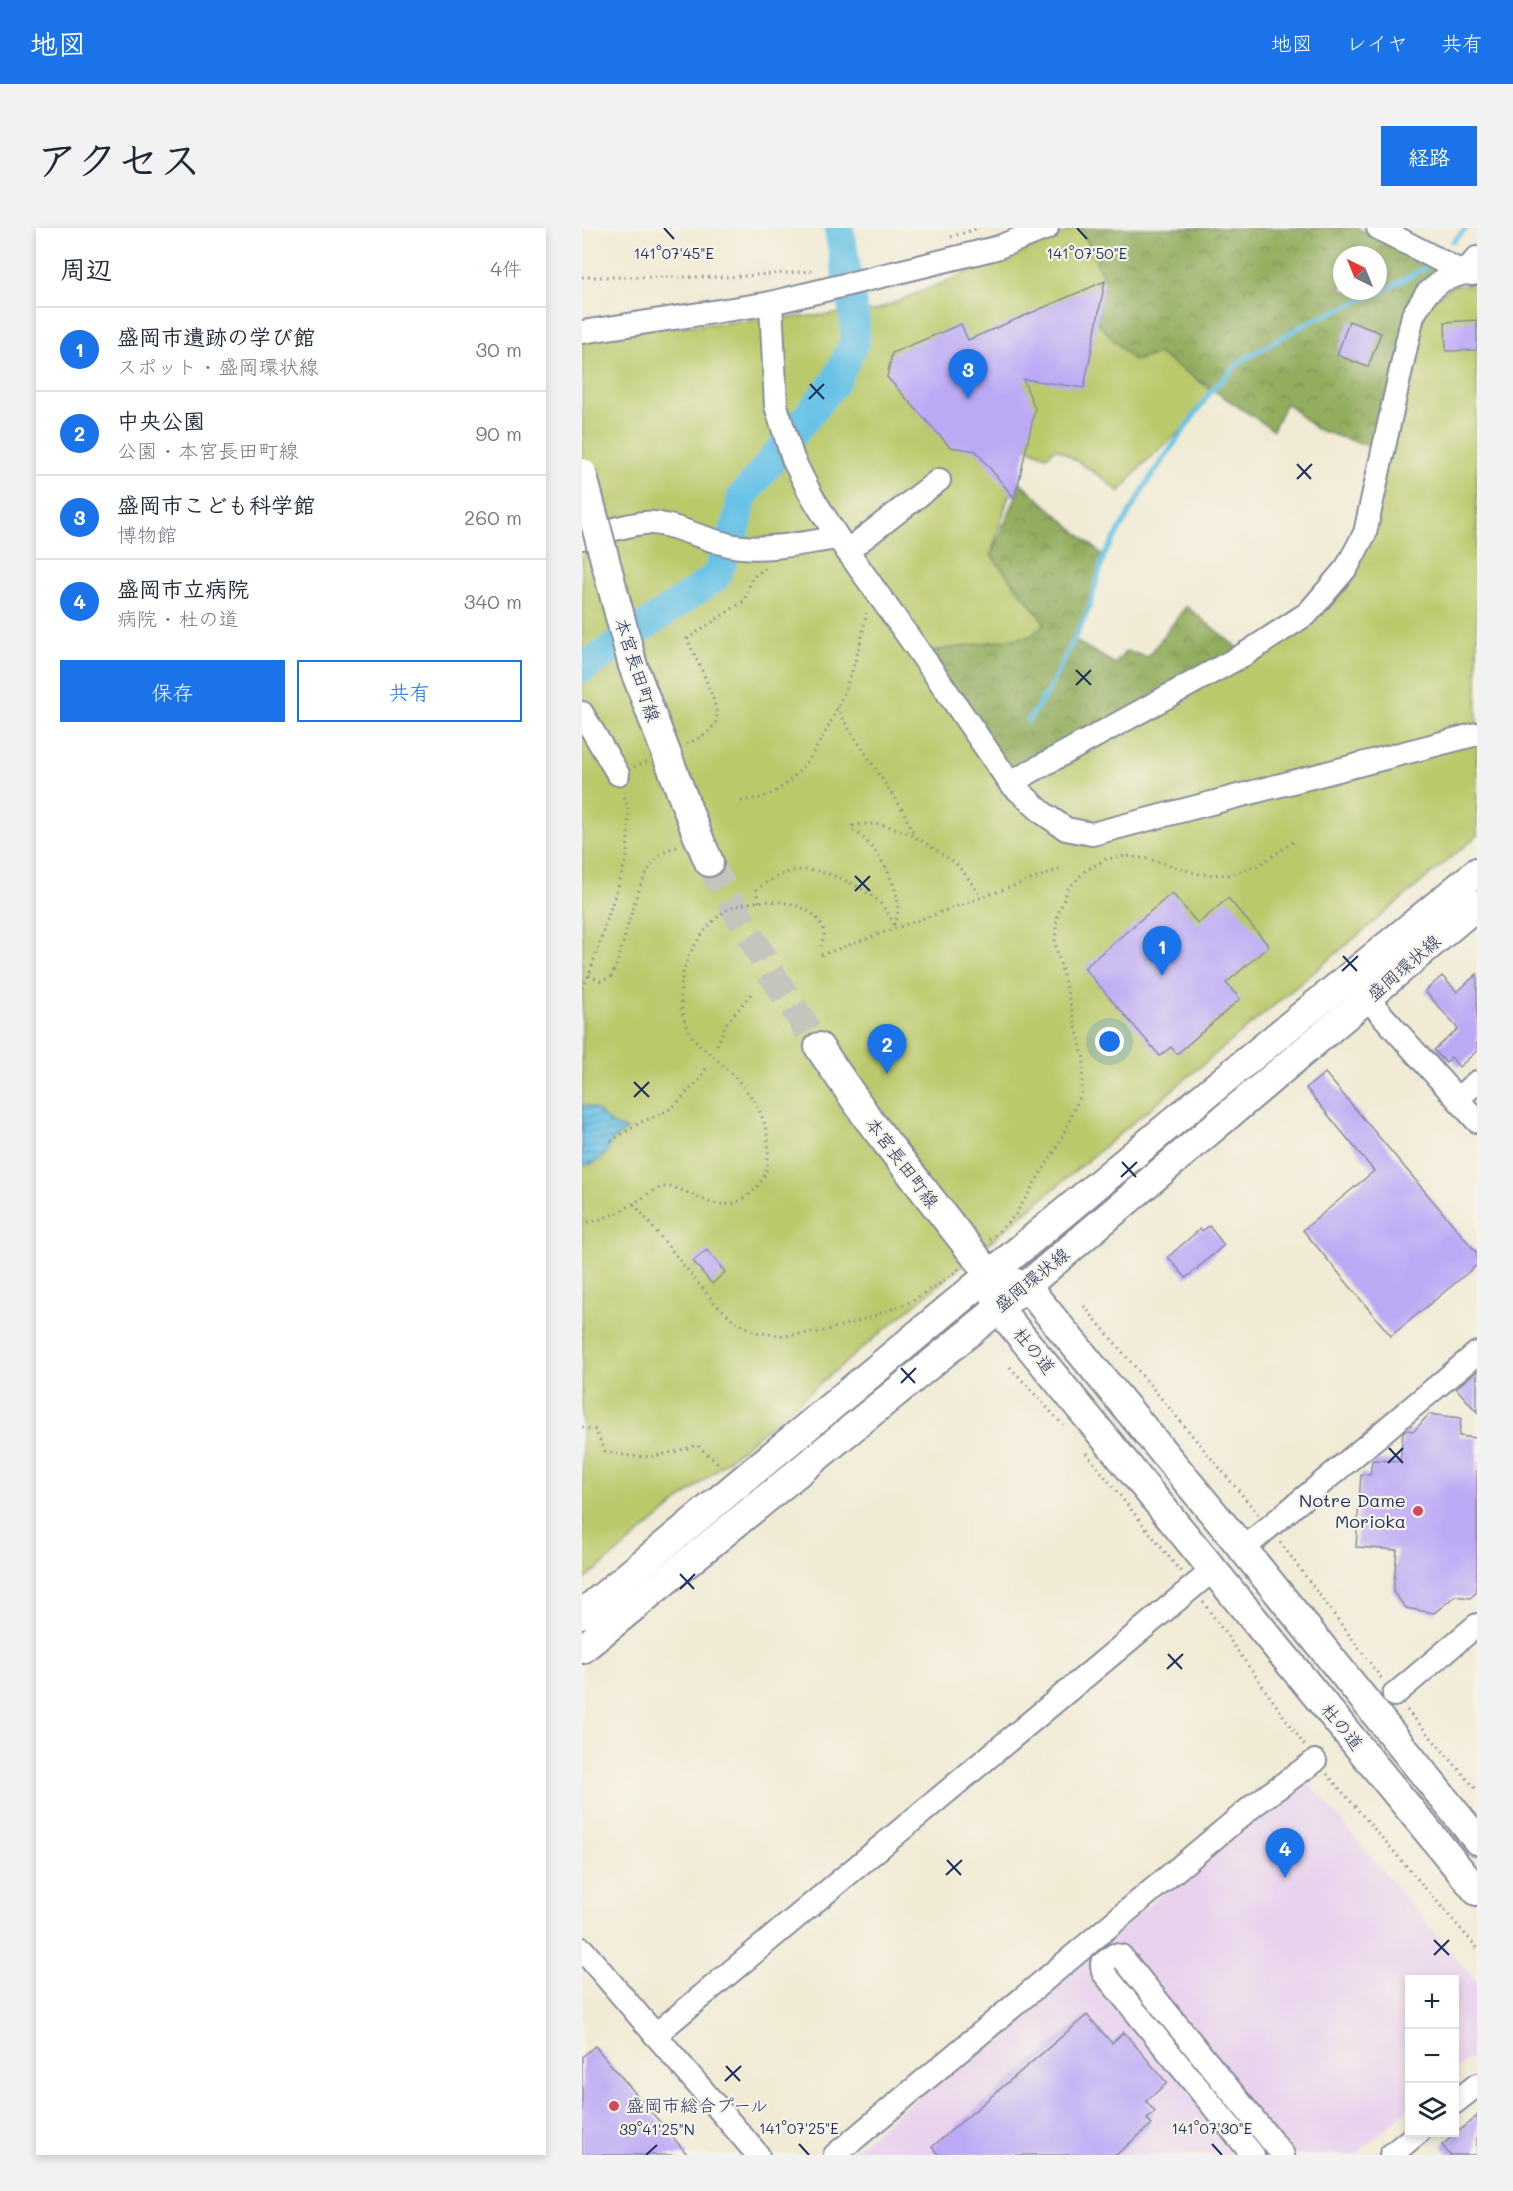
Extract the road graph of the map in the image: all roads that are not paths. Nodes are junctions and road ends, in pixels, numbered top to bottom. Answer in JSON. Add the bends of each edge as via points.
{"nodes":[{"id":1,"x":1047,"y":228,"type":"edge"},
{"id":2,"x":1378,"y":228,"type":"edge"},
{"id":3,"x":1473,"y":268,"type":"edge"},
{"id":4,"x":771,"y":303,"type":"junction"},
{"id":5,"x":582,"y":332,"type":"edge"},
{"id":6,"x":582,"y":473,"type":"edge"},
{"id":7,"x":939,"y":480,"type":"dead end"},
{"id":8,"x":582,"y":538,"type":"edge"},
{"id":9,"x":842,"y":545,"type":"junction"},
{"id":10,"x":582,"y":713,"type":"edge"},
{"id":11,"x":1477,"y":734,"type":"edge"},
{"id":12,"x":618,"y":774,"type":"road end"},
{"id":13,"x":1010,"y":783,"type":"junction"},
{"id":14,"x":702,"y":846,"type":"tunnel mouth"},
{"id":15,"x":1477,"y":872,"type":"edge"},
{"id":16,"x":1477,"y":905,"type":"edge"},
{"id":17,"x":1348,"y":977,"type":"junction"},
{"id":18,"x":1367,"y":999,"type":"junction"},
{"id":19,"x":819,"y":1047,"type":"tunnel mouth"},
{"id":20,"x":1477,"y":1082,"type":"edge"},
{"id":21,"x":1458,"y":1098,"type":"junction"},
{"id":22,"x":1477,"y":1121,"type":"edge"},
{"id":23,"x":983,"y":1265,"type":"junction"},
{"id":24,"x":1026,"y":1286,"type":"junction"},
{"id":25,"x":998,"y":1308,"type":"junction"},
{"id":26,"x":1477,"y":1353,"type":"edge"},
{"id":27,"x":1243,"y":1549,"type":"junction"},
{"id":28,"x":1203,"y":1579,"type":"junction"},
{"id":29,"x":582,"y":1614,"type":"edge"},
{"id":30,"x":1477,"y":1625,"type":"edge"},
{"id":31,"x":582,"y":1649,"type":"edge"},
{"id":32,"x":1394,"y":1695,"type":"road end"},
{"id":33,"x":1316,"y":1761,"type":"road end"},
{"id":34,"x":1477,"y":1840,"type":"edge"},
{"id":35,"x":1477,"y":1891,"type":"edge"},
{"id":36,"x":582,"y":1949,"type":"edge"},
{"id":37,"x":656,"y":2035,"type":"junction"},
{"id":38,"x":1477,"y":2085,"type":"edge"},
{"id":39,"x":1459,"y":2100,"type":"edge"},
{"id":40,"x":1414,"y":2137,"type":"edge"},
{"id":41,"x":758,"y":2155,"type":"edge"},
{"id":42,"x":835,"y":2155,"type":"edge"},
{"id":43,"x":1253,"y":2155,"type":"edge"},
{"id":44,"x":1283,"y":2155,"type":"edge"},
{"id":45,"x":1391,"y":2155,"type":"edge"}],
"edges":[{"from":1,"to":4,"type":"street","via":[[996,248],[860,281],[830,278]]},
{"from":2,"to":3,"type":"street"},
{"from":3,"to":13,"type":"street","via":[[1443,280],[1427,293],[1413,315],[1365,533],[1347,567],[1308,613],[1245,654]]},
{"from":4,"to":5,"type":"street"},
{"from":4,"to":9,"type":"street","via":[[776,406],[793,459]]},
{"from":6,"to":14,"type":"main road","name":"本宮長田町線","bridge":true,"via":[[633,666]]},
{"from":7,"to":9,"type":"street"},
{"from":8,"to":9,"type":"street","via":[[646,522],[731,546]]},
{"from":9,"to":13,"type":"street"},
{"from":10,"to":12,"type":"street"},
{"from":11,"to":13,"type":"street","via":[[1405,763],[1092,834],[1065,830]]},
{"from":15,"to":17,"type":"main road","name":"盛岡環状線"},
{"from":16,"to":18,"type":"main road","name":"盛岡環状線"},
{"from":17,"to":18,"type":"street"},
{"from":17,"to":23,"type":"main road","name":"盛岡環状線"},
{"from":18,"to":21,"type":"street"},
{"from":18,"to":24,"type":"main road","name":"盛岡環状線"},
{"from":19,"to":23,"type":"main road","name":"本宮長田町線","via":[[869,1120]]},
{"from":20,"to":21,"type":"street"},
{"from":21,"to":22,"type":"street"},
{"from":23,"to":24,"type":"main road"},
{"from":23,"to":25,"type":"main road","name":"杜の道"},
{"from":23,"to":29,"type":"main road","name":"盛岡環状線"},
{"from":24,"to":25,"type":"main road","name":"盛岡環状線"},
{"from":24,"to":27,"type":"main road","name":"杜の道"},
{"from":25,"to":28,"type":"main road","name":"杜の道"},
{"from":25,"to":31,"type":"main road","name":"盛岡環状線"},
{"from":26,"to":27,"type":"street"},
{"from":27,"to":34,"type":"main road","name":"杜の道"},
{"from":28,"to":35,"type":"main road","name":"杜の道"},
{"from":28,"to":37,"type":"street"},
{"from":30,"to":32,"type":"street"},
{"from":33,"to":42,"type":"street","via":[[1254,1805]]},
{"from":36,"to":37,"type":"street"},
{"from":37,"to":41,"type":"street"},
{"from":38,"to":39,"type":"street"},
{"from":40,"to":45,"type":"street"},
{"from":43,"to":44,"type":"street","via":[[1103,1972],[1102,1964],[1114,1955],[1121,1956]]}]}
